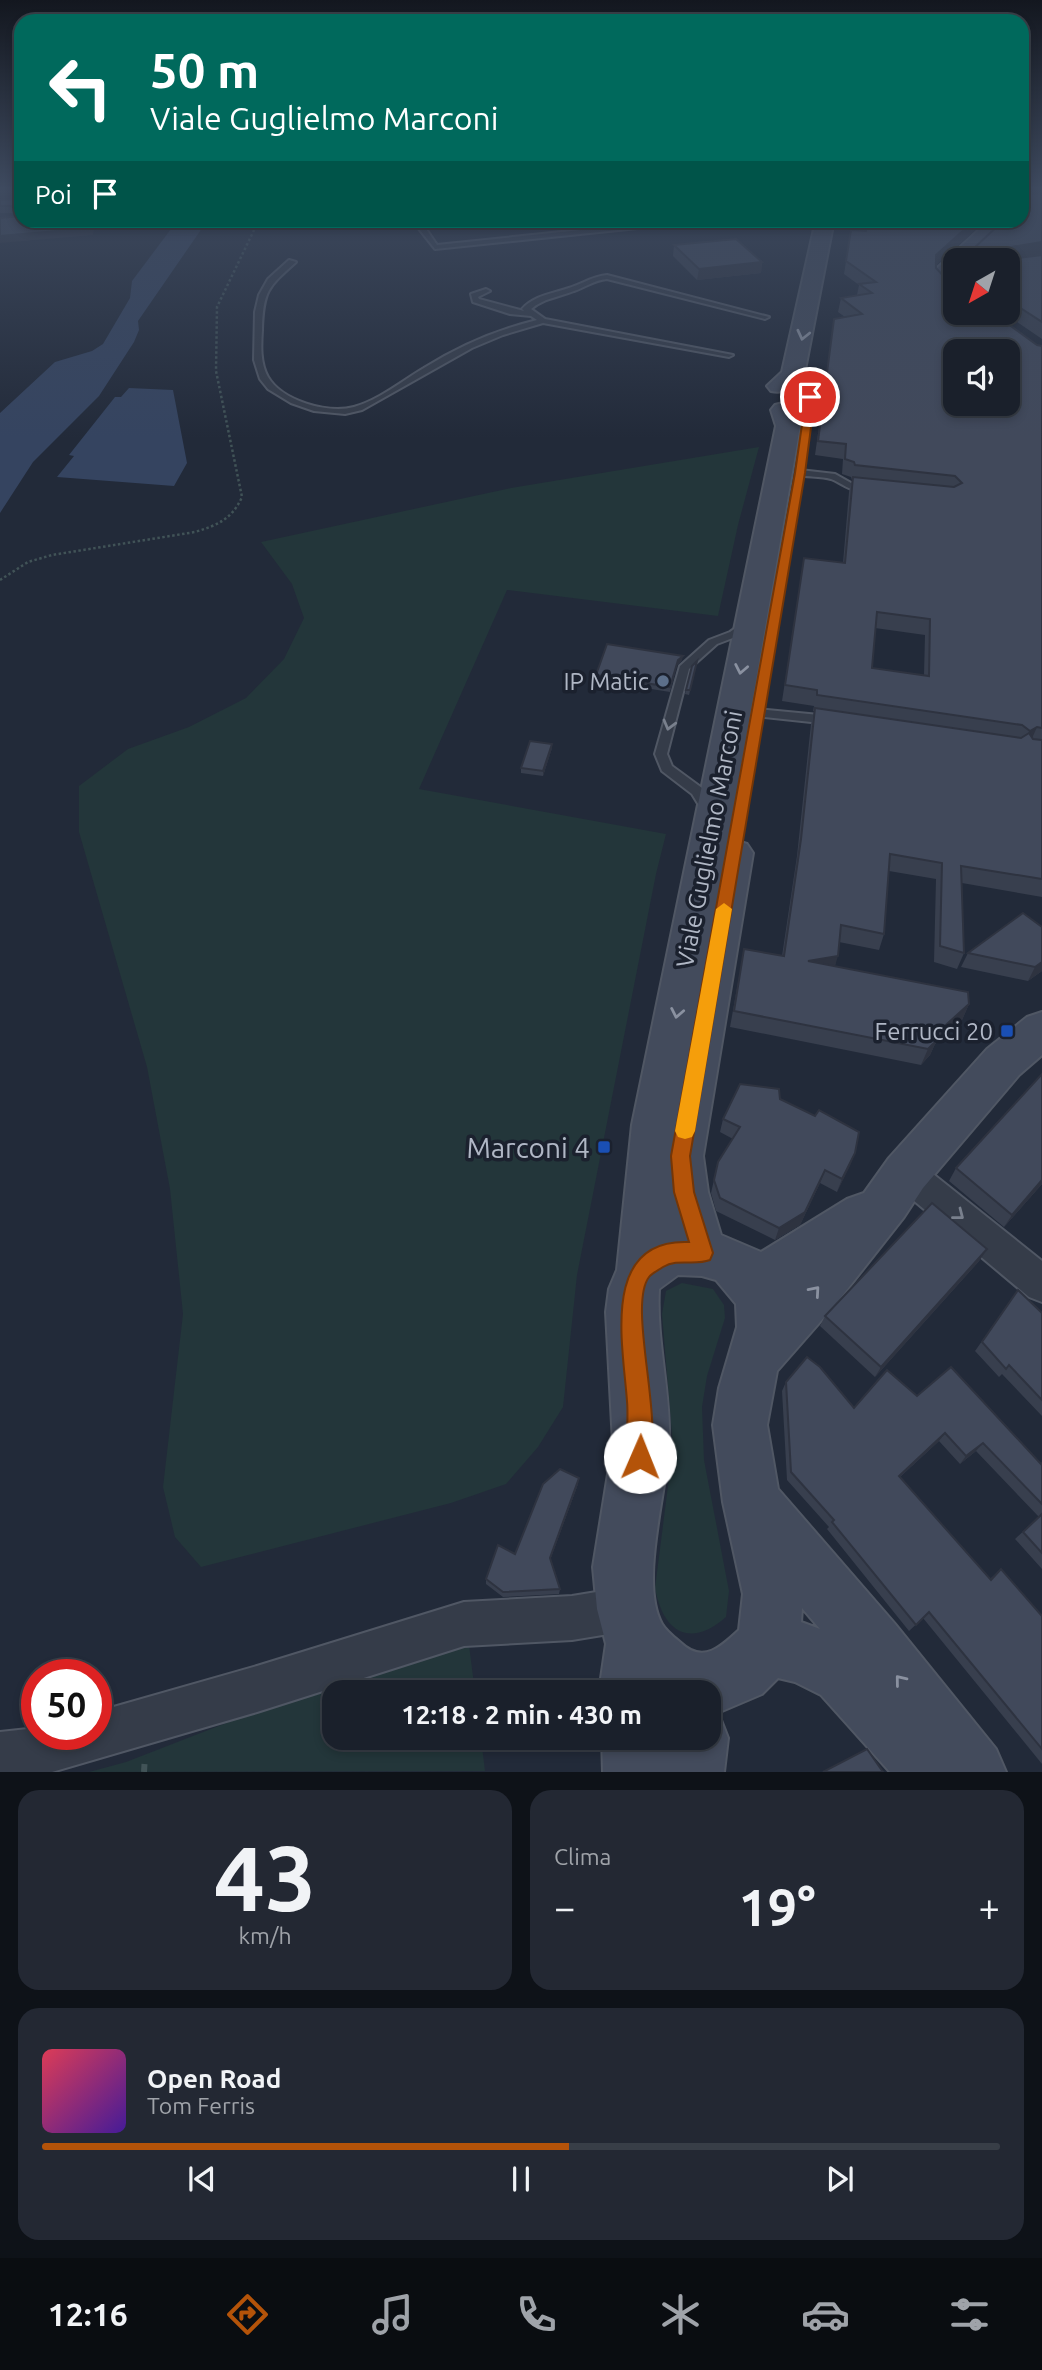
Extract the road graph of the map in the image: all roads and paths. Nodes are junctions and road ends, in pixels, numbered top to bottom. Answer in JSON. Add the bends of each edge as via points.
{"nodes":[{"id":1,"x":233,"y":273,"type":"edge"},
{"id":2,"x":275,"y":273,"type":"edge"},
{"id":3,"x":814,"y":273,"type":"edge"},
{"id":4,"x":832,"y":273,"type":"edge"},
{"id":5,"x":486,"y":291,"type":"dead end"},
{"id":6,"x":531,"y":314,"type":"junction"},
{"id":7,"x":765,"y":317,"type":"dead end"},
{"id":8,"x":543,"y":321,"type":"junction"},
{"id":9,"x":819,"y":351,"type":"dead end"},
{"id":10,"x":729,"y":355,"type":"dead end"},
{"id":11,"x":783,"y":399,"type":"junction"},
{"id":12,"x":800,"y":473,"type":"junction"},
{"id":13,"x":886,"y":490,"type":"edge"},
{"id":14,"x":0,"y":580,"type":"edge"},
{"id":15,"x":750,"y":620,"type":"junction"},
{"id":16,"x":758,"y":713,"type":"junction"},
{"id":17,"x":838,"y":721,"type":"edge"},
{"id":18,"x":714,"y":817,"type":"junction"},
{"id":19,"x":1042,"y":1029,"type":"edge"},
{"id":20,"x":896,"y":1187,"type":"junction"},
{"id":21,"x":725,"y":1265,"type":"junction"},
{"id":22,"x":642,"y":1270,"type":"junction"},
{"id":23,"x":1042,"y":1284,"type":"edge"},
{"id":24,"x":752,"y":1360,"type":"junction"},
{"id":25,"x":752,"y":1502,"type":"junction"},
{"id":26,"x":768,"y":1645,"type":"junction"},
{"id":27,"x":632,"y":1648,"type":"edge"},
{"id":28,"x":674,"y":1680,"type":"edge"},
{"id":29,"x":721,"y":1688,"type":"edge"},
{"id":30,"x":635,"y":1750,"type":"edge"},
{"id":31,"x":695,"y":1750,"type":"edge"},
{"id":32,"x":0,"y":1756,"type":"edge"},
{"id":33,"x":636,"y":1772,"type":"edge"},
{"id":34,"x":691,"y":1772,"type":"edge"},
{"id":35,"x":935,"y":1772,"type":"edge"},
{"id":36,"x":973,"y":1772,"type":"edge"}],
"edges":[{"from":1,"to":14,"type":"path","via":[[217,307],[216,371],[242,497],[231,517],[206,529],[169,537],[32,560]]},
{"from":2,"to":8,"type":"lane","via":[[258,306],[257,367],[268,386],[283,397],[331,413],[381,400],[477,343]]},
{"from":3,"to":11,"type":"main road","name":"Viale Guglielmo Marconi","one_way":true,"via":[[793,376]]},
{"from":4,"to":9,"type":"main road"},
{"from":5,"to":6,"type":"lane","via":[[474,296],[476,300]]},
{"from":6,"to":7,"type":"lane","via":[[526,309],[533,302],[607,277]]},
{"from":6,"to":8,"type":"lane"},
{"from":8,"to":10,"type":"lane"},
{"from":11,"to":12,"type":"main road","name":"Viale Guglielmo Marconi"},
{"from":11,"to":15,"type":"main road","name":"Viale Guglielmo Marconi","via":[[788,426]]},
{"from":12,"to":13,"type":"lane"},
{"from":12,"to":16,"type":"main road","name":"Viale Guglielmo Marconi"},
{"from":15,"to":18,"type":"main road","name":"Viale Guglielmo Marconi","one_way":true},
{"from":15,"to":18,"type":"lane","one_way":true,"via":[[734,635],[713,642],[684,668],[661,754],[666,768],[698,791]]},
{"from":16,"to":17,"type":"lane"},
{"from":16,"to":21,"type":"main road","name":"Viale Guglielmo Marconi","via":[[681,1156],[684,1192]]},
{"from":18,"to":22,"type":"main road","name":"Viale Guglielmo Marconi","one_way":true,"via":[[655,1125]]},
{"from":19,"to":20,"type":"main road","via":[[1003,1062]]},
{"from":20,"to":21,"type":"main road","via":[[768,1275]]},
{"from":20,"to":23,"type":"street","one_way":true},
{"from":24,"to":20,"type":"main road","one_way":true,"via":[[816,1289]]},
{"from":21,"to":22,"type":"main road","via":[[678,1252]]},
{"from":21,"to":24,"type":"main road","name":"Viale Guglielmo Marconi","via":[[761,1300],[763,1327]]},
{"from":22,"to":27,"type":"main road","name":"Viale Guglielmo Marconi","via":[[632,1312],[641,1443],[623,1567]]},
{"from":24,"to":25,"type":"main road","name":"Viale Guglielmo Marconi","via":[[740,1424]]},
{"from":25,"to":26,"type":"main road","name":"Viale Guglielmo Marconi","via":[[774,1594]]},
{"from":36,"to":25,"type":"main road","one_way":true},
{"from":26,"to":29,"type":"main road"},
{"from":26,"to":35,"type":"main road","via":[[802,1653],[843,1673]]},
{"from":27,"to":28,"type":"main road"},
{"from":27,"to":32,"type":"street","via":[[572,1618],[464,1624],[41,1751]]},
{"from":30,"to":33,"type":"main road"},
{"from":31,"to":34,"type":"main road"}]}
